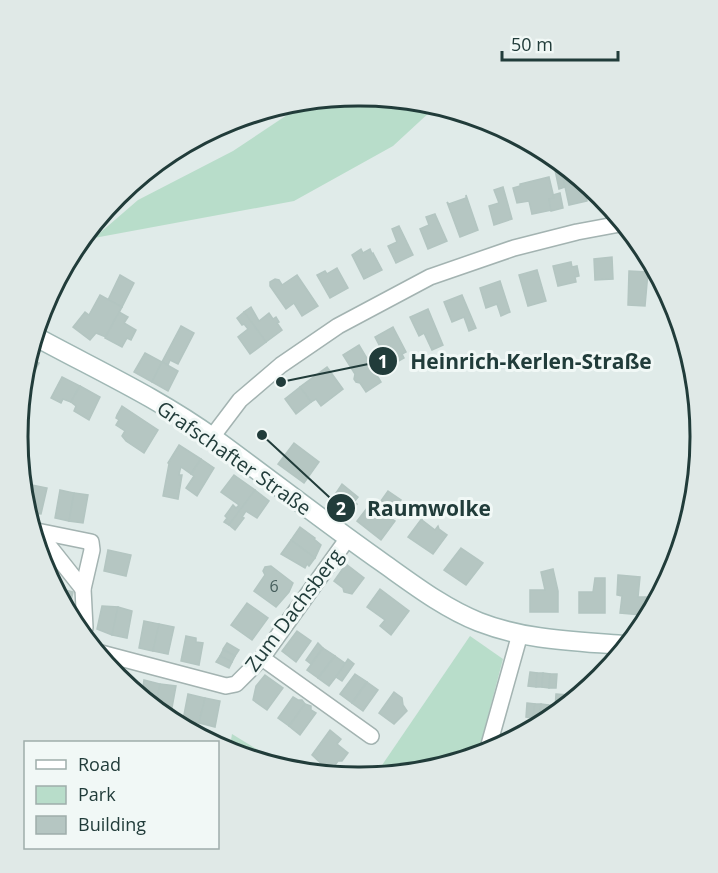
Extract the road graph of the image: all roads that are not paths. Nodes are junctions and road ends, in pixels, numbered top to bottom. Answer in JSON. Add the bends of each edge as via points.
{"nodes":[{"id":1,"x":613,"y":226,"type":"edge"},
{"id":2,"x":43,"y":341,"type":"edge"},
{"id":3,"x":212,"y":437,"type":"junction"},
{"id":4,"x":43,"y":532,"type":"edge"},
{"id":5,"x":75,"y":538,"type":"junction"},
{"id":6,"x":348,"y":538,"type":"junction"},
{"id":7,"x":46,"y":542,"type":"edge"},
{"id":8,"x":56,"y":555,"type":"junction"},
{"id":9,"x":83,"y":589,"type":"junction"},
{"id":10,"x":85,"y":621,"type":"edge"},
{"id":11,"x":520,"y":634,"type":"junction"},
{"id":12,"x":615,"y":644,"type":"edge"},
{"id":13,"x":113,"y":656,"type":"edge"},
{"id":14,"x":262,"y":658,"type":"junction"},
{"id":15,"x":371,"y":736,"type":"dead end"},
{"id":16,"x":490,"y":740,"type":"edge"}],
"edges":[{"from":1,"to":3,"type":"street","via":[[514,248],[430,277],[338,326],[281,366],[240,400]]},
{"from":2,"to":3,"type":"main road","name":"Grafschafter Straße"},
{"from":3,"to":6,"type":"main road","name":"Grafschafter Straße"},
{"from":4,"to":5,"type":"street"},
{"from":5,"to":8,"type":"street"},
{"from":5,"to":9,"type":"street","via":[[91,542]]},
{"from":6,"to":11,"type":"main road","name":"Grafschafter Straße","via":[[437,602],[479,622]]},
{"from":6,"to":14,"type":"street","name":"Zum Dachsberg"},
{"from":7,"to":8,"type":"street"},
{"from":8,"to":9,"type":"street"},
{"from":9,"to":10,"type":"street"},
{"from":11,"to":12,"type":"main road","name":"Grafschafter Straße"},
{"from":11,"to":16,"type":"street"},
{"from":13,"to":14,"type":"street","name":"Zum Dachsberg","via":[[226,686],[236,684]]},
{"from":14,"to":15,"type":"street"}]}
